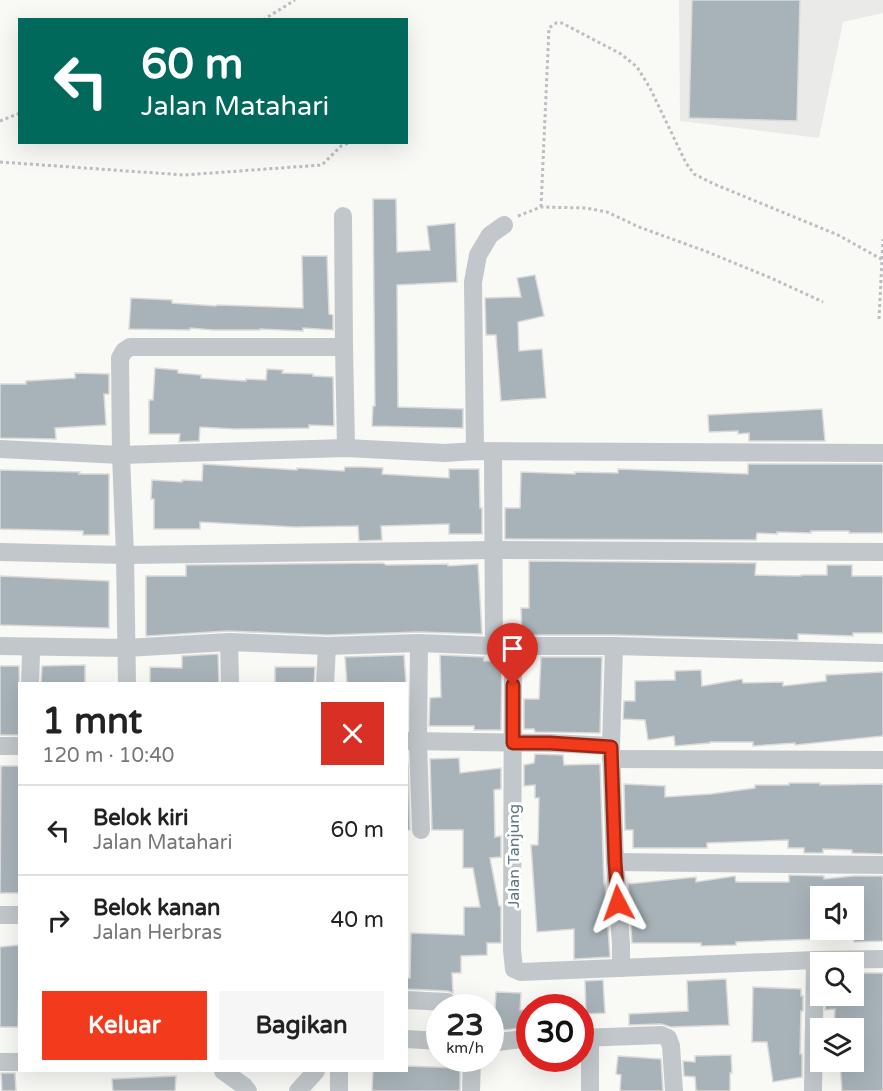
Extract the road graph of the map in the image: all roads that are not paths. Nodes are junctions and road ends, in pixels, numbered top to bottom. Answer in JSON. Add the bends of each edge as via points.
{"nodes":[{"id":1,"x":344,"y":216,"type":"dead end"},
{"id":2,"x":504,"y":225,"type":"road end"},
{"id":3,"x":344,"y":347,"type":"junction"},
{"id":4,"x":346,"y":448,"type":"junction"},
{"id":5,"x":0,"y":449,"type":"edge"},
{"id":6,"x":484,"y":452,"type":"junction"},
{"id":7,"x":883,"y":453,"type":"edge"},
{"id":8,"x":121,"y":455,"type":"junction"},
{"id":9,"x":493,"y":550,"type":"junction"},
{"id":10,"x":0,"y":552,"type":"edge"},
{"id":11,"x":883,"y":552,"type":"edge"},
{"id":12,"x":124,"y":555,"type":"junction"},
{"id":13,"x":229,"y":642,"type":"junction"},
{"id":14,"x":419,"y":643,"type":"junction"},
{"id":15,"x":327,"y":645,"type":"junction"},
{"id":16,"x":0,"y":646,"type":"edge"},
{"id":17,"x":494,"y":646,"type":"junction"},
{"id":18,"x":513,"y":646,"type":"junction"},
{"id":19,"x":614,"y":646,"type":"junction"},
{"id":20,"x":126,"y":648,"type":"junction"},
{"id":21,"x":883,"y":653,"type":"edge"},
{"id":22,"x":31,"y":654,"type":"dead end"},
{"id":23,"x":30,"y":682,"type":"edge"},
{"id":24,"x":127,"y":682,"type":"edge"},
{"id":25,"x":230,"y":682,"type":"edge"},
{"id":26,"x":325,"y":682,"type":"edge"},
{"id":27,"x":412,"y":741,"type":"edge"},
{"id":28,"x":513,"y":743,"type":"junction"},
{"id":29,"x":0,"y":746,"type":"edge"},
{"id":30,"x":18,"y":746,"type":"edge"},
{"id":31,"x":611,"y":753,"type":"junction"},
{"id":32,"x":883,"y":760,"type":"edge"},
{"id":33,"x":421,"y":830,"type":"dead end"},
{"id":34,"x":615,"y":862,"type":"junction"},
{"id":35,"x":883,"y":865,"type":"edge"},
{"id":36,"x":0,"y":915,"type":"edge"},
{"id":37,"x":18,"y":915,"type":"edge"},
{"id":38,"x":864,"y":959,"type":"edge"},
{"id":39,"x":883,"y":959,"type":"edge"},
{"id":40,"x":810,"y":960,"type":"edge"},
{"id":41,"x":621,"y":968,"type":"junction"},
{"id":42,"x":408,"y":1000,"type":"edge"},
{"id":43,"x":426,"y":1001,"type":"edge"},
{"id":44,"x":814,"y":1006,"type":"edge"},
{"id":45,"x":594,"y":1038,"type":"edge"},
{"id":46,"x":408,"y":1039,"type":"edge"},
{"id":47,"x":426,"y":1040,"type":"edge"},
{"id":48,"x":0,"y":1062,"type":"edge"},
{"id":49,"x":18,"y":1062,"type":"edge"},
{"id":50,"x":224,"y":1072,"type":"edge"},
{"id":51,"x":315,"y":1072,"type":"edge"},
{"id":52,"x":339,"y":1072,"type":"edge"},
{"id":53,"x":472,"y":1072,"type":"edge"},
{"id":54,"x":588,"y":1072,"type":"edge"},
{"id":55,"x":248,"y":1091,"type":"edge"},
{"id":56,"x":298,"y":1091,"type":"edge"},
{"id":57,"x":339,"y":1091,"type":"edge"},
{"id":58,"x":471,"y":1091,"type":"edge"},
{"id":59,"x":590,"y":1091,"type":"edge"},
{"id":60,"x":674,"y":1091,"type":"edge"},
{"id":61,"x":813,"y":1091,"type":"edge"}],
"edges":[{"from":1,"to":3,"type":"street"},
{"from":2,"to":6,"type":"street","via":[[490,235],[478,255],[473,282]]},
{"from":3,"to":4,"type":"street"},
{"from":3,"to":8,"type":"street","via":[[130,347],[120,358]]},
{"from":4,"to":6,"type":"street"},
{"from":4,"to":8,"type":"street"},
{"from":5,"to":8,"type":"street"},
{"from":6,"to":7,"type":"street"},
{"from":6,"to":9,"type":"street"},
{"from":8,"to":12,"type":"street"},
{"from":9,"to":11,"type":"street"},
{"from":9,"to":12,"type":"street"},
{"from":9,"to":17,"type":"street"},
{"from":10,"to":12,"type":"street"},
{"from":12,"to":20,"type":"street"},
{"from":13,"to":15,"type":"street"},
{"from":13,"to":20,"type":"street"},
{"from":13,"to":25,"type":"street"},
{"from":14,"to":15,"type":"street"},
{"from":14,"to":17,"type":"street"},
{"from":14,"to":27,"type":"street"},
{"from":15,"to":26,"type":"street"},
{"from":16,"to":20,"type":"street"},
{"from":17,"to":18,"type":"street"},
{"from":18,"to":19,"type":"street"},
{"from":18,"to":28,"type":"street","name":"Jalan Tanjung"},
{"from":19,"to":21,"type":"street"},
{"from":19,"to":31,"type":"street"},
{"from":20,"to":24,"type":"street"},
{"from":22,"to":23,"type":"street"},
{"from":27,"to":28,"type":"street"},
{"from":27,"to":33,"type":"street"},
{"from":28,"to":31,"type":"street","via":[[550,743]]},
{"from":28,"to":41,"type":"street","name":"Jalan Tanjung","via":[[514,969],[521,972]]},
{"from":29,"to":30,"type":"street"},
{"from":31,"to":32,"type":"street"},
{"from":31,"to":34,"type":"street"},
{"from":34,"to":35,"type":"street"},
{"from":34,"to":41,"type":"street"},
{"from":36,"to":37,"type":"street"},
{"from":38,"to":39,"type":"street"},
{"from":40,"to":41,"type":"street"},
{"from":42,"to":43,"type":"street"},
{"from":44,"to":61,"type":"street"},
{"from":45,"to":60,"type":"street","via":[[668,1038]]},
{"from":46,"to":47,"type":"street"},
{"from":48,"to":49,"type":"street"},
{"from":50,"to":55,"type":"street"},
{"from":51,"to":56,"type":"street"},
{"from":52,"to":57,"type":"street"},
{"from":53,"to":58,"type":"street"},
{"from":54,"to":59,"type":"street"}]}
